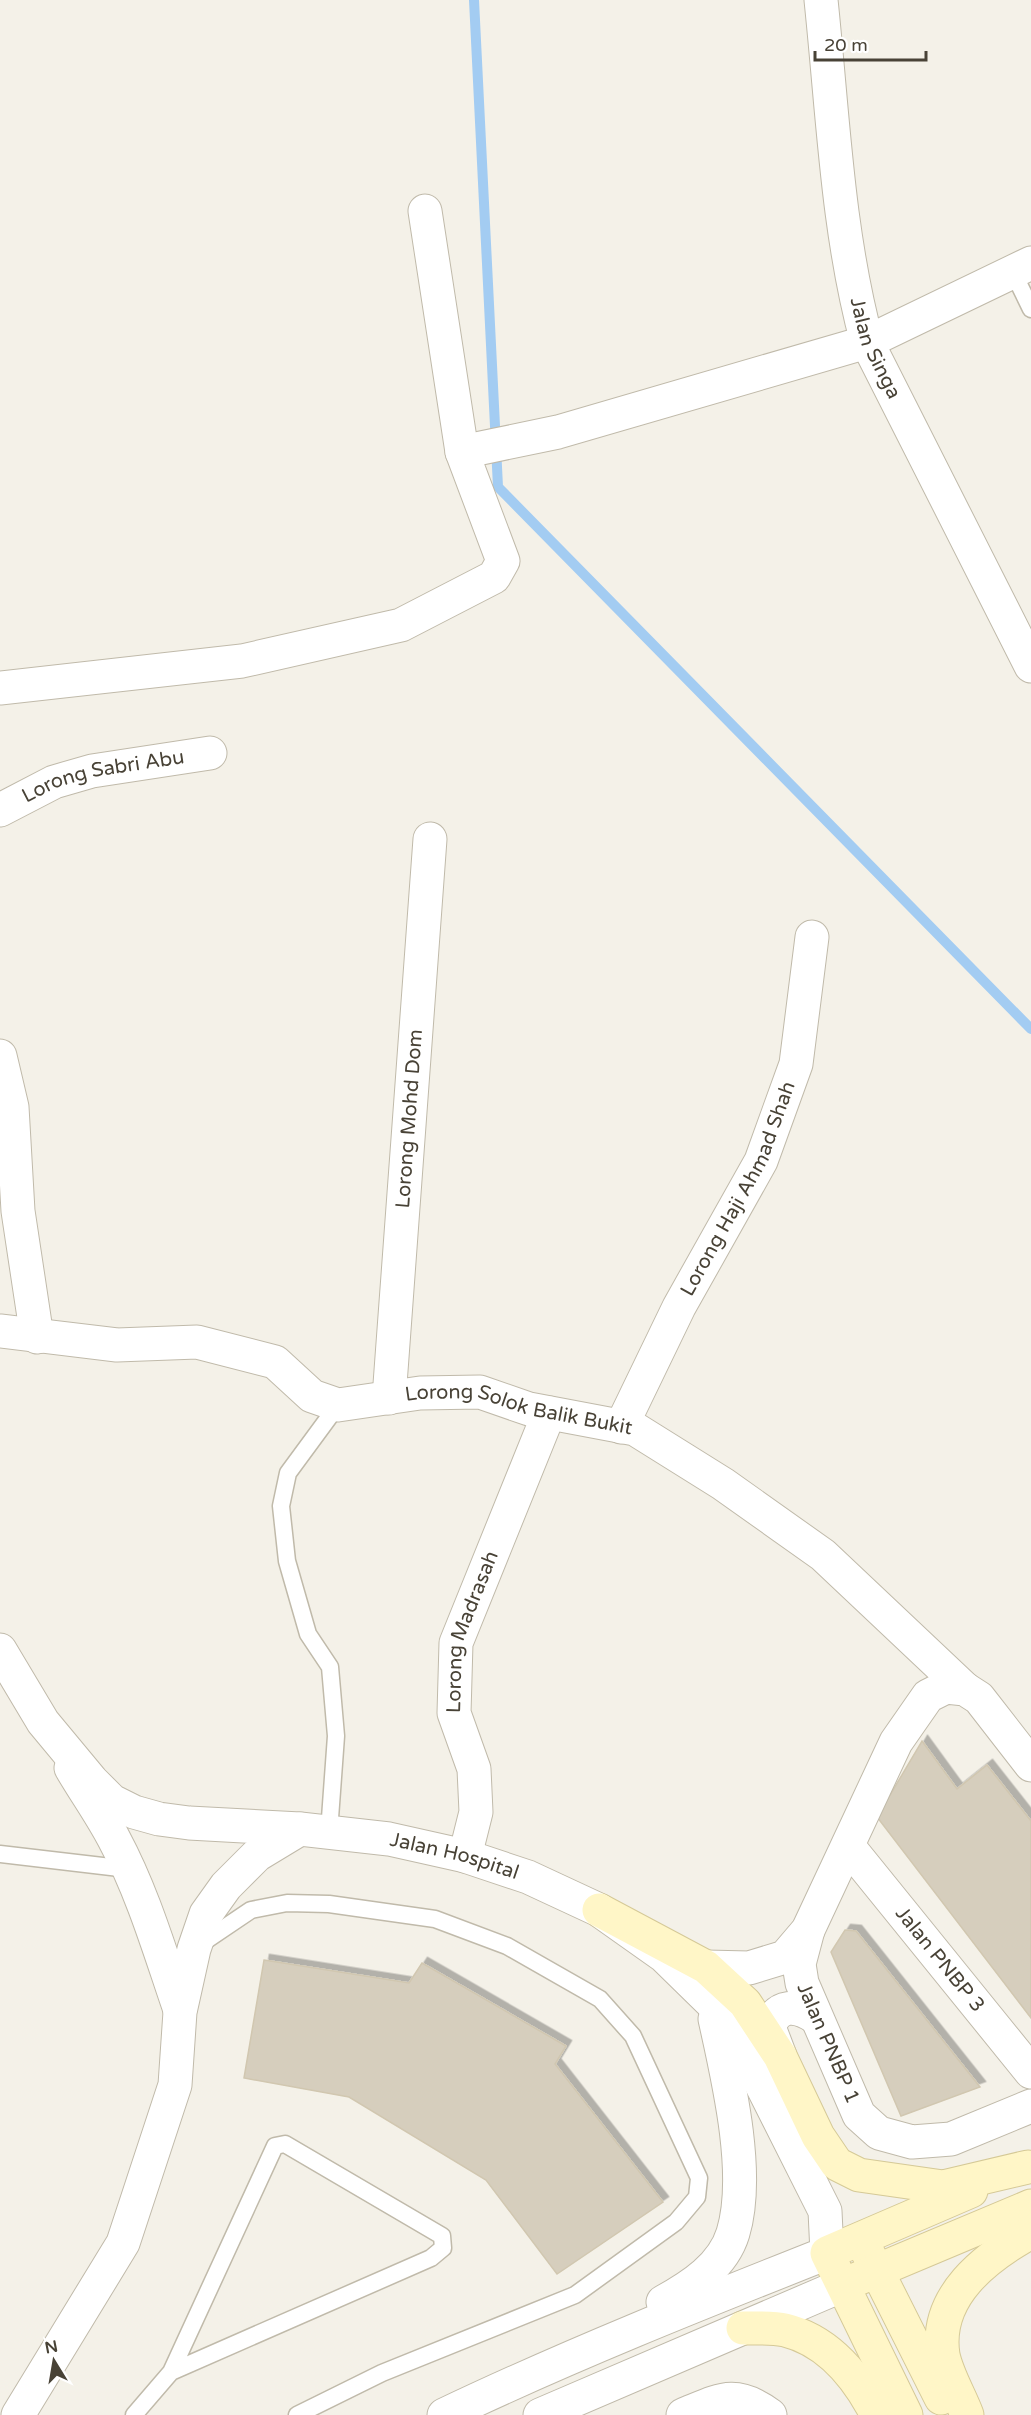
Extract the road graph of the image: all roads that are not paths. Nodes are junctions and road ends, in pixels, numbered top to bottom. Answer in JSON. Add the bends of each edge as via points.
{"nodes":[{"id":1,"x":821,"y":0,"type":"edge"},
{"id":2,"x":425,"y":211,"type":"dead end"},
{"id":3,"x":1022,"y":268,"type":"edge"},
{"id":4,"x":1031,"y":309,"type":"edge"},
{"id":5,"x":867,"y":342,"type":"junction"},
{"id":6,"x":470,"y":450,"type":"junction"},
{"id":7,"x":1026,"y":647,"type":"edge"},
{"id":8,"x":0,"y":688,"type":"edge"},
{"id":9,"x":210,"y":753,"type":"dead end"},
{"id":10,"x":0,"y":810,"type":"edge"},
{"id":11,"x":430,"y":839,"type":"dead end"},
{"id":12,"x":812,"y":937,"type":"dead end"},
{"id":13,"x":0,"y":1056,"type":"edge"},
{"id":14,"x":0,"y":1332,"type":"edge"},
{"id":15,"x":37,"y":1337,"type":"junction"},
{"id":16,"x":389,"y":1398,"type":"junction"},
{"id":17,"x":338,"y":1405,"type":"junction"},
{"id":18,"x":549,"y":1413,"type":"junction"},
{"id":19,"x":621,"y":1427,"type":"junction"},
{"id":20,"x":0,"y":1650,"type":"edge"},
{"id":21,"x":965,"y":1689,"type":"junction"},
{"id":22,"x":43,"y":1722,"type":"junction"},
{"id":23,"x":1031,"y":1765,"type":"edge"},
{"id":24,"x":314,"y":1831,"type":"junction"},
{"id":25,"x":848,"y":1846,"type":"junction"},
{"id":26,"x":0,"y":1854,"type":"edge"},
{"id":27,"x":465,"y":1856,"type":"junction"},
{"id":28,"x":128,"y":1869,"type":"junction"},
{"id":29,"x":599,"y":1910,"type":"junction"},
{"id":30,"x":808,"y":1930,"type":"junction"},
{"id":31,"x":194,"y":1949,"type":"junction"},
{"id":32,"x":706,"y":1967,"type":"junction"},
{"id":33,"x":712,"y":2003,"type":"junction"},
{"id":34,"x":180,"y":2012,"type":"junction"},
{"id":35,"x":815,"y":2017,"type":"junction"},
{"id":36,"x":780,"y":2056,"type":"junction"},
{"id":37,"x":1031,"y":2072,"type":"edge"},
{"id":38,"x":1031,"y":2106,"type":"edge"},
{"id":39,"x":1030,"y":2167,"type":"edge"},
{"id":40,"x":1031,"y":2206,"type":"edge"},
{"id":41,"x":825,"y":2211,"type":"junction"},
{"id":42,"x":1031,"y":2232,"type":"edge"},
{"id":43,"x":860,"y":2239,"type":"junction"},
{"id":44,"x":826,"y":2253,"type":"junction"},
{"id":45,"x":878,"y":2271,"type":"junction"},
{"id":46,"x":843,"y":2285,"type":"junction"},
{"id":47,"x":743,"y":2328,"type":"junction"},
{"id":48,"x":171,"y":2372,"type":"junction"},
{"id":49,"x":530,"y":2374,"type":"junction"},
{"id":50,"x":762,"y":2409,"type":"edge"},
{"id":51,"x":18,"y":2415,"type":"edge"},
{"id":52,"x":134,"y":2415,"type":"edge"},
{"id":53,"x":297,"y":2415,"type":"edge"},
{"id":54,"x":444,"y":2415,"type":"edge"},
{"id":55,"x":540,"y":2415,"type":"edge"},
{"id":56,"x":683,"y":2415,"type":"edge"},
{"id":57,"x":877,"y":2415,"type":"edge"},
{"id":58,"x":906,"y":2415,"type":"edge"},
{"id":59,"x":950,"y":2415,"type":"edge"},
{"id":60,"x":967,"y":2415,"type":"edge"}],
"edges":[{"from":1,"to":5,"type":"street","name":"Jalan Singa","via":[[843,227]]},
{"from":2,"to":6,"type":"street"},
{"from":3,"to":4,"type":"lane"},
{"from":3,"to":5,"type":"street"},
{"from":5,"to":6,"type":"street","via":[[558,432]]},
{"from":5,"to":7,"type":"street","name":"Jalan Singa"},
{"from":6,"to":8,"type":"street","via":[[503,561],[494,577],[411,620],[242,661]]},
{"from":9,"to":10,"type":"street","name":"Lorong Sabri Abu","via":[[73,776]]},
{"from":11,"to":16,"type":"street","name":"Lorong Mohd Dom"},
{"from":12,"to":19,"type":"street","name":"Lorong Haji Ahmad Shah","via":[[796,1064],[761,1161],[679,1307]]},
{"from":13,"to":15,"type":"street","via":[[12,1107],[18,1210]]},
{"from":14,"to":15,"type":"street","name":"Lorong Solok Balik Bukit"},
{"from":15,"to":17,"type":"street","name":"Lorong Solok Balik Bukit","via":[[117,1345],[197,1342],[275,1362],[312,1396]]},
{"from":16,"to":17,"type":"street","name":"Lorong Solok Balik Bukit"},
{"from":16,"to":18,"type":"street","name":"Lorong Solok Balik Bukit","via":[[480,1392]]},
{"from":17,"to":24,"type":"lane","via":[[288,1473],[281,1506],[287,1561],[308,1634],[330,1667],[336,1736]]},
{"from":18,"to":19,"type":"street","name":"Lorong Solok Balik Bukit"},
{"from":18,"to":27,"type":"street","name":"Lorong Madrasah","via":[[456,1643],[454,1713],[474,1769],[476,1812]]},
{"from":19,"to":21,"type":"street","name":"Lorong Solok Balik Bukit","via":[[635,1429],[723,1484],[823,1555]]},
{"from":20,"to":22,"type":"street","name":"Jalan Hospital"},
{"from":21,"to":23,"type":"street","name":"Lorong Solok Balik Bukit","via":[[979,1698]]},
{"from":21,"to":25,"type":"street","via":[[946,1687],[928,1696],[896,1742]]},
{"from":22,"to":24,"type":"street","name":"Jalan Hospital","via":[[112,1801],[134,1812],[189,1823]]},
{"from":22,"to":28,"type":"street"},
{"from":24,"to":27,"type":"street","name":"Jalan Hospital","via":[[389,1839]]},
{"from":24,"to":31,"type":"street","via":[[257,1855],[226,1886],[206,1914]]},
{"from":25,"to":30,"type":"street"},
{"from":25,"to":37,"type":"street","name":"Jalan PNBP 3"},
{"from":26,"to":28,"type":"lane"},
{"from":27,"to":29,"type":"street","name":"Jalan Hospital","via":[[528,1877]]},
{"from":28,"to":34,"type":"street"},
{"from":29,"to":32,"type":"main road"},
{"from":29,"to":33,"type":"street","name":"Jalan Hospital","via":[[664,1956]]},
{"from":30,"to":32,"type":"street","via":[[785,1957],[748,1968]]},
{"from":30,"to":35,"type":"street","name":"Jalan PNBP 1","via":[[799,1964]]},
{"from":31,"to":34,"type":"street"},
{"from":31,"to":53,"type":"lane","via":[[251,1910],[287,1903],[329,1904],[435,1919],[507,1946],[600,1999],[633,2036],[699,2178],[698,2197],[676,2222],[575,2295],[382,2373]]},
{"from":32,"to":36,"type":"main road","via":[[745,2003]]},
{"from":33,"to":41,"type":"street","name":"Jalan Hospital","via":[[738,2038]]},
{"from":33,"to":49,"type":"street","via":[[734,2109],[740,2180],[733,2233],[713,2267],[690,2287]]},
{"from":34,"to":51,"type":"street","via":[[175,2085],[123,2243]]},
{"from":35,"to":36,"type":"street","via":[[800,2008],[785,2007],[773,2015],[769,2027]]},
{"from":35,"to":38,"type":"street","name":"Jalan PNBP 1","via":[[859,2115],[879,2133],[912,2142],[951,2139]]},
{"from":36,"to":39,"type":"main road","via":[[818,2136],[837,2164],[860,2175],[943,2187]]},
{"from":39,"to":43,"type":"main road"},
{"from":40,"to":45,"type":"main road"},
{"from":41,"to":43,"type":"street","name":"Jalan Hospital"},
{"from":41,"to":44,"type":"street","name":"Jalan Hospital"},
{"from":42,"to":60,"type":"main road","via":[[1001,2248],[970,2275],[952,2303],[943,2329],[944,2356]]},
{"from":43,"to":44,"type":"main road"},
{"from":43,"to":45,"type":"main road"},
{"from":44,"to":46,"type":"main road"},
{"from":44,"to":49,"type":"street"},
{"from":45,"to":46,"type":"main road"},
{"from":45,"to":59,"type":"main road"},
{"from":46,"to":47,"type":"street"},
{"from":46,"to":58,"type":"main road"},
{"from":47,"to":55,"type":"street"},
{"from":47,"to":57,"type":"main road","via":[[783,2330],[809,2338],[837,2357]]},
{"from":48,"to":48,"type":"lane","via":[[431,2258],[443,2248],[442,2236],[285,2144],[275,2146]]},
{"from":48,"to":52,"type":"lane"},
{"from":49,"to":54,"type":"street"},
{"from":50,"to":56,"type":"street","via":[[736,2398]]}]}
